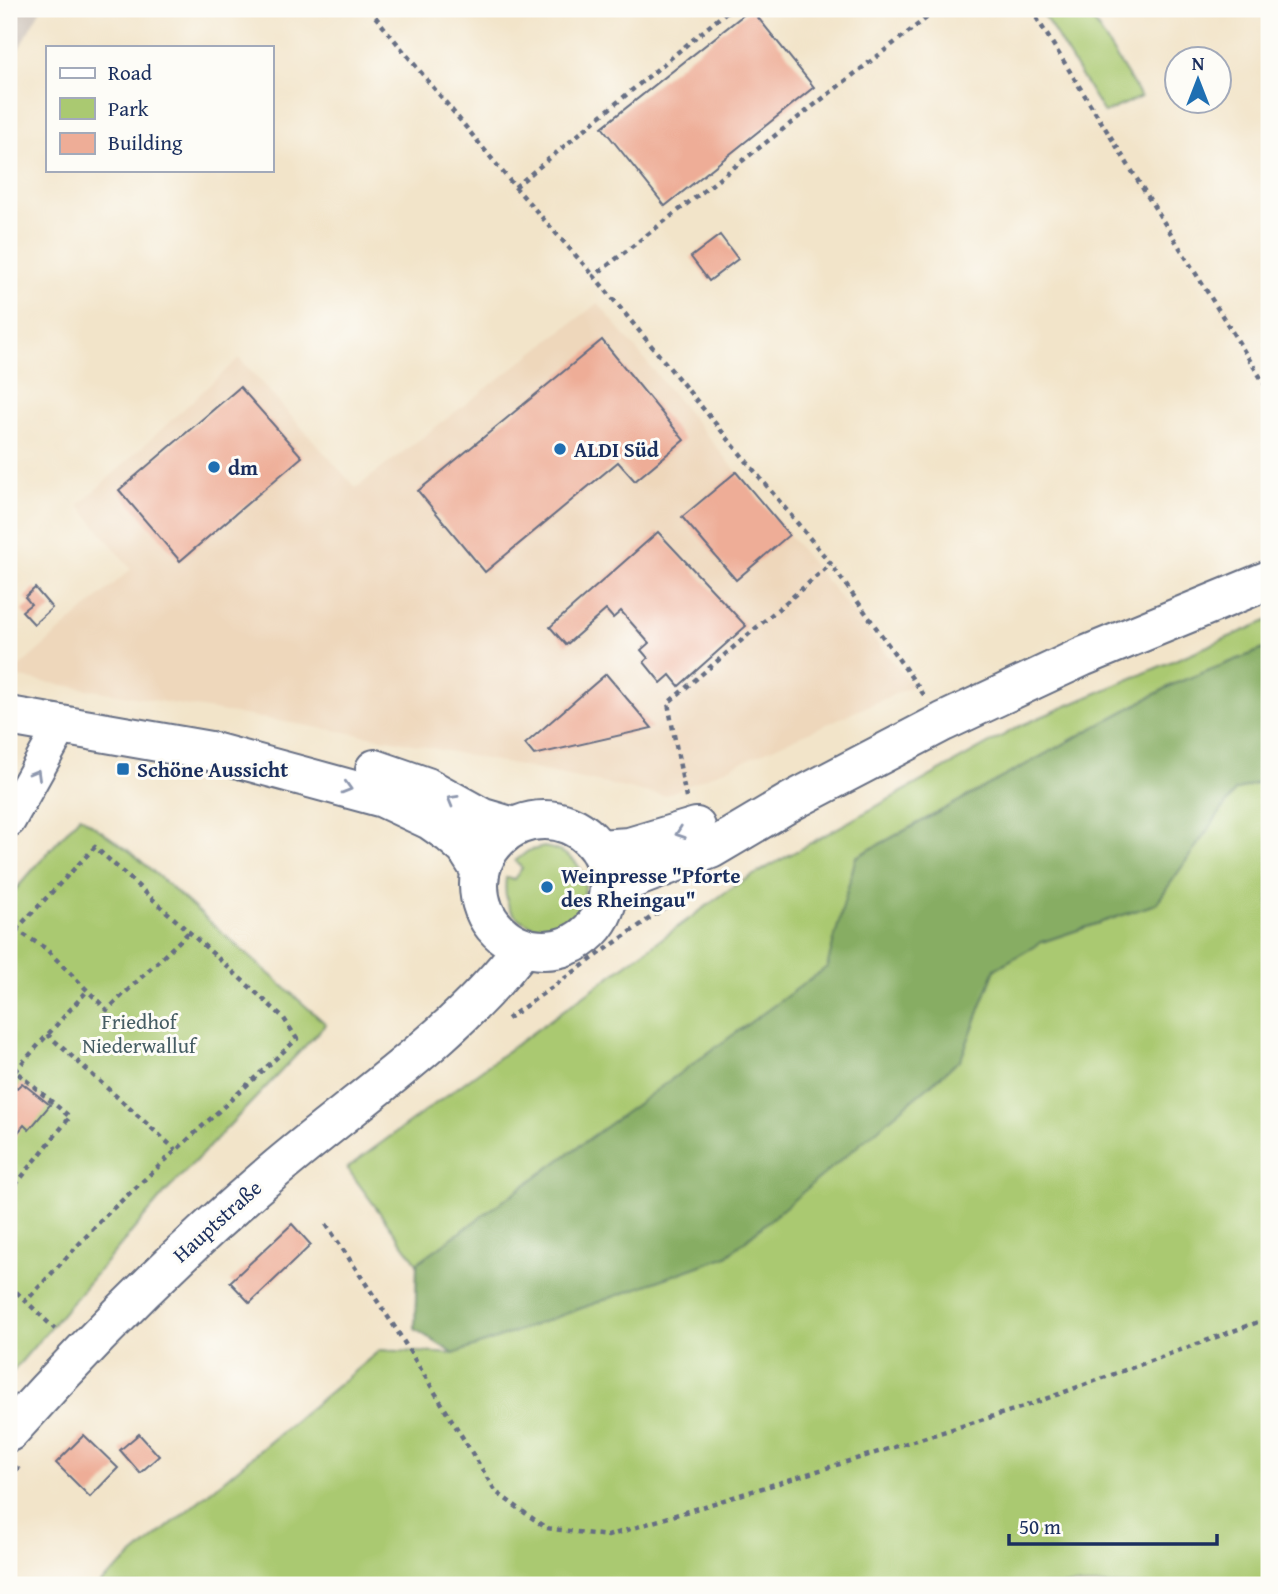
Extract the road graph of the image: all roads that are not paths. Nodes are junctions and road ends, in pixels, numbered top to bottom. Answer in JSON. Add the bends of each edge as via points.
{"nodes":[{"id":1,"x":1269,"y":580,"type":"edge"},
{"id":2,"x":9,"y":716,"type":"edge"},
{"id":3,"x":61,"y":727,"type":"junction"},
{"id":4,"x":210,"y":751,"type":"junction"},
{"id":5,"x":792,"y":801,"type":"junction"},
{"id":6,"x":9,"y":820,"type":"edge"},
{"id":7,"x":514,"y":827,"type":"junction"},
{"id":8,"x":598,"y":849,"type":"junction"},
{"id":9,"x":481,"y":870,"type":"junction"},
{"id":10,"x":609,"y":888,"type":"junction"},
{"id":11,"x":488,"y":919,"type":"junction"},
{"id":12,"x":523,"y":947,"type":"junction"},
{"id":13,"x":445,"y":1031,"type":"junction"},
{"id":14,"x":9,"y":1432,"type":"edge"}],
"edges":[{"from":1,"to":5,"type":"street","via":[[1184,612],[943,722]]},
{"from":2,"to":3,"type":"street"},
{"from":3,"to":4,"type":"street"},
{"from":6,"to":3,"type":"street","one_way":true},
{"from":7,"to":4,"type":"street","one_way":true,"via":[[484,818],[427,787],[350,762],[295,753]]},
{"from":4,"to":9,"type":"street","one_way":true,"via":[[407,808],[450,834]]},
{"from":5,"to":8,"type":"street","one_way":true,"via":[[629,847]]},
{"from":5,"to":10,"type":"street","via":[[711,849]]},
{"from":7,"to":8,"type":"street","via":[[529,821],[560,822],[581,832]]},
{"from":7,"to":9,"type":"street","via":[[493,845]]},
{"from":8,"to":10,"type":"street"},
{"from":9,"to":11,"type":"street","via":[[479,895]]},
{"from":10,"to":12,"type":"street","via":[[601,916],[580,938],[553,949]]},
{"from":11,"to":12,"type":"street"},
{"from":11,"to":13,"type":"street","name":"Hauptstraße","via":[[478,973]]},
{"from":12,"to":13,"type":"street","name":"Hauptstraße","via":[[481,998]]},
{"from":13,"to":14,"type":"street","name":"Hauptstraße","via":[[277,1167],[175,1259]]}]}
